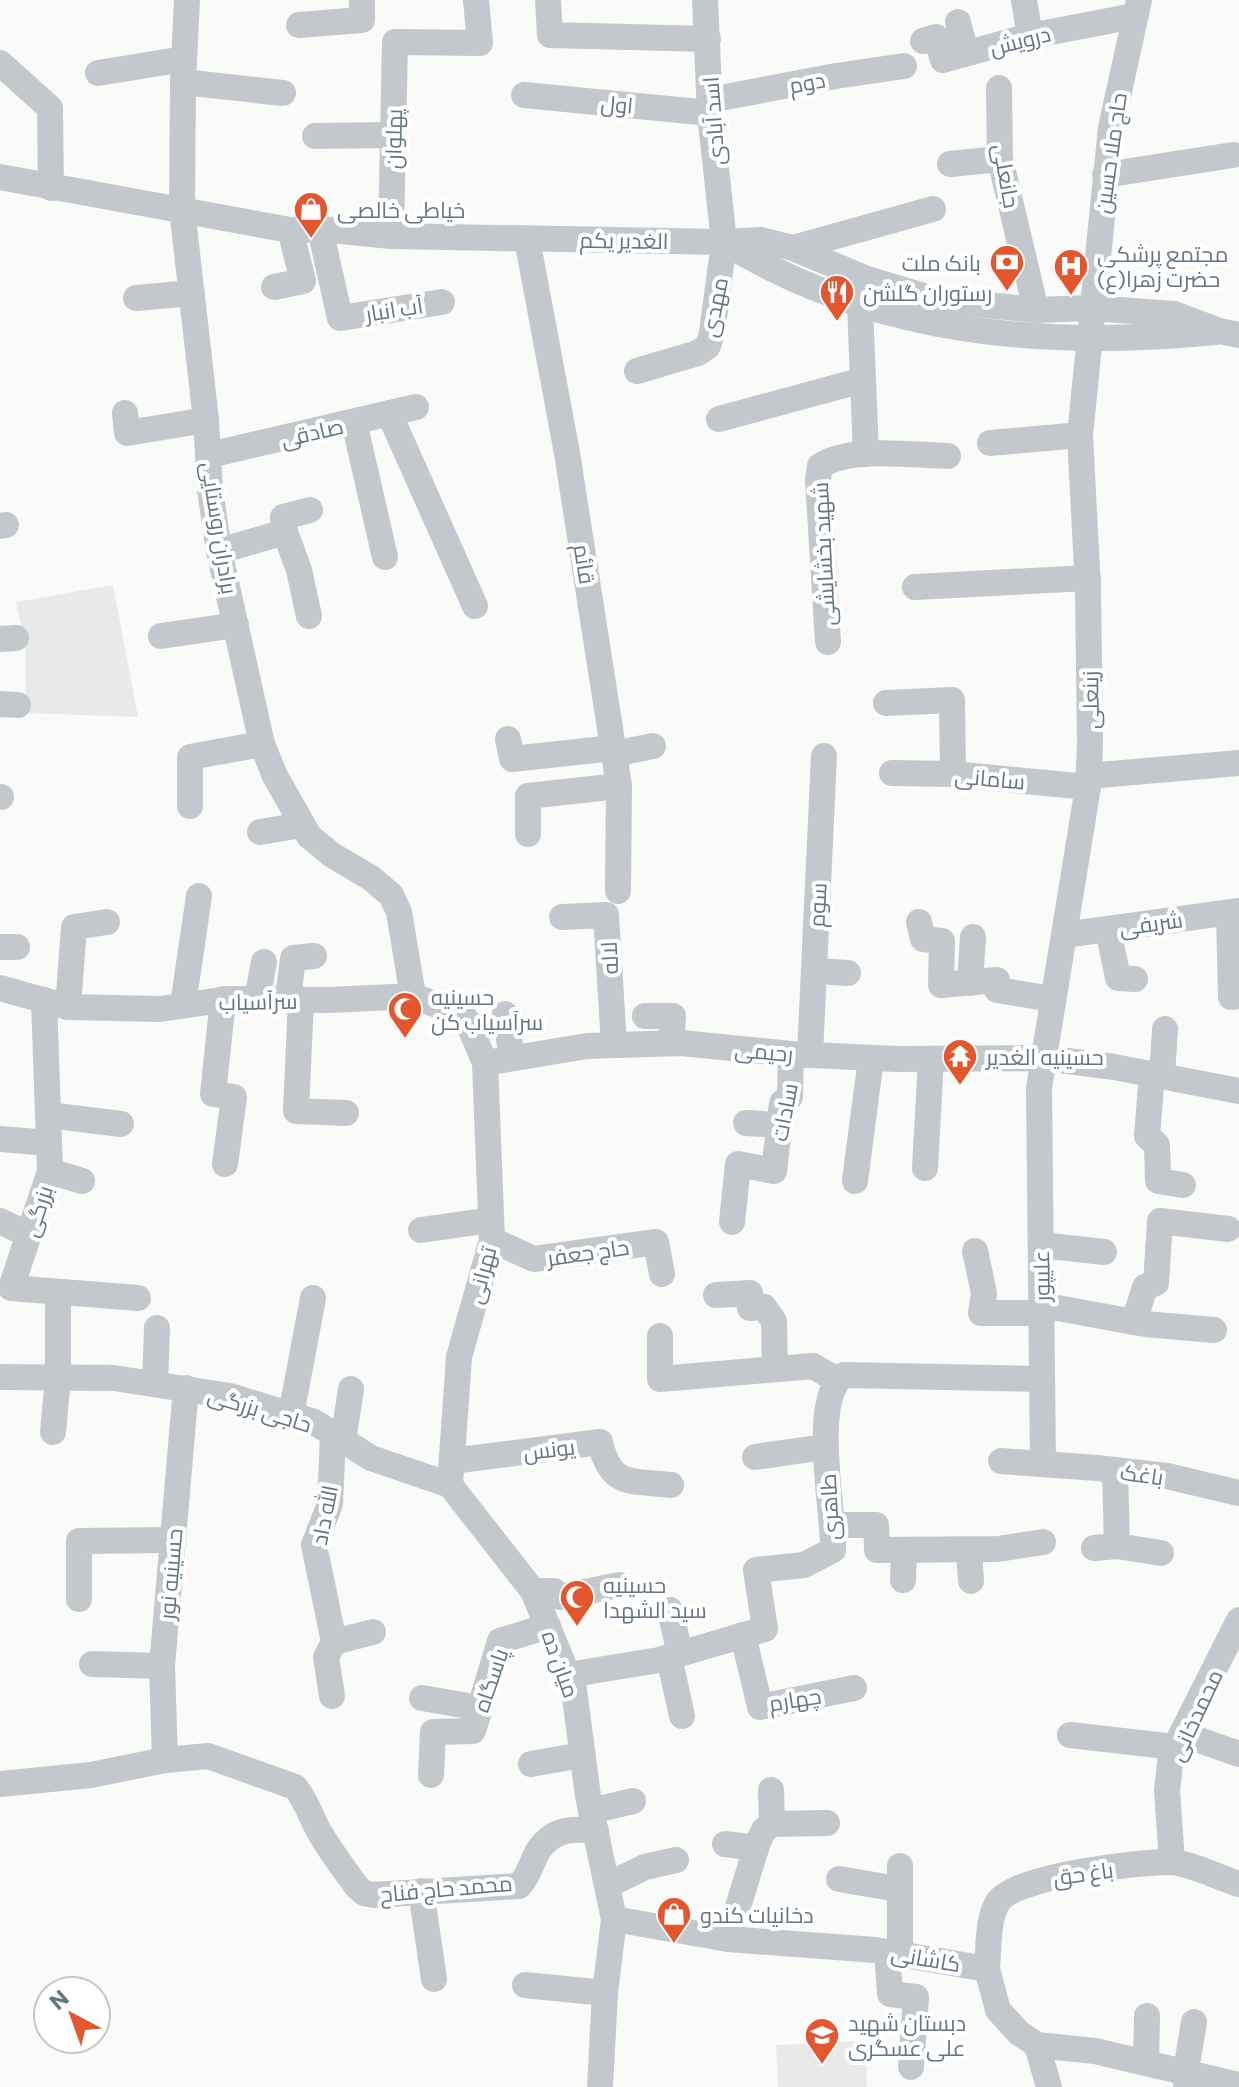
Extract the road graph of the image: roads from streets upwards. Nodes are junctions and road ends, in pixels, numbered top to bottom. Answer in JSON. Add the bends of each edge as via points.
{"nodes":[{"id":1,"x":187,"y":0,"type":"edge"},
{"id":2,"x":476,"y":0,"type":"edge"},
{"id":3,"x":548,"y":0,"type":"edge"},
{"id":4,"x":705,"y":0,"type":"edge"},
{"id":5,"x":1024,"y":0,"type":"edge"},
{"id":6,"x":1137,"y":8,"type":"edge"},
{"id":7,"x":362,"y":10,"type":"edge"},
{"id":8,"x":958,"y":22,"type":"dead end"},
{"id":9,"x":299,"y":25,"type":"dead end"},
{"id":10,"x":1030,"y":36,"type":"junction"},
{"id":11,"x":708,"y":39,"type":"junction"},
{"id":12,"x":923,"y":41,"type":"dead end"},
{"id":13,"x":966,"y":53,"type":"junction"},
{"id":14,"x":0,"y":63,"type":"edge"},
{"id":15,"x":904,"y":66,"type":"dead end"},
{"id":16,"x":184,"y":71,"type":"junction"},
{"id":17,"x":98,"y":73,"type":"dead end"},
{"id":18,"x":999,"y":88,"type":"dead end"},
{"id":19,"x":283,"y":93,"type":"dead end"},
{"id":20,"x":524,"y":95,"type":"dead end"},
{"id":21,"x":710,"y":106,"type":"junction"},
{"id":22,"x":393,"y":135,"type":"junction"},
{"id":23,"x":315,"y":136,"type":"dead end"},
{"id":24,"x":1233,"y":155,"type":"dead end"},
{"id":25,"x":1000,"y":159,"type":"junction"},
{"id":26,"x":950,"y":164,"type":"dead end"},
{"id":27,"x":1105,"y":175,"type":"junction"},
{"id":28,"x":0,"y":177,"type":"edge"},
{"id":29,"x":51,"y":188,"type":"junction"},
{"id":30,"x":182,"y":209,"type":"junction"},
{"id":31,"x":933,"y":209,"type":"dead end"},
{"id":32,"x":320,"y":229,"type":"junction"},
{"id":33,"x":290,"y":230,"type":"junction"},
{"id":34,"x":391,"y":236,"type":"junction"},
{"id":35,"x":527,"y":239,"type":"junction"},
{"id":36,"x":724,"y":242,"type":"junction"},
{"id":37,"x":793,"y":248,"type":"junction"},
{"id":38,"x":867,"y":279,"type":"junction"},
{"id":39,"x":274,"y":287,"type":"dead end"},
{"id":40,"x":192,"y":293,"type":"junction"},
{"id":41,"x":136,"y":298,"type":"dead end"},
{"id":42,"x":442,"y":302,"type":"dead end"},
{"id":43,"x":860,"y":306,"type":"junction"},
{"id":44,"x":1091,"y":308,"type":"junction"},
{"id":45,"x":1036,"y":310,"type":"junction"},
{"id":46,"x":1229,"y":333,"type":"edge"},
{"id":47,"x":1089,"y":337,"type":"junction"},
{"id":48,"x":637,"y":371,"type":"dead end"},
{"id":49,"x":863,"y":380,"type":"junction"},
{"id":50,"x":416,"y":407,"type":"dead end"},
{"id":51,"x":125,"y":413,"type":"dead end"},
{"id":52,"x":389,"y":413,"type":"junction"},
{"id":53,"x":719,"y":419,"type":"dead end"},
{"id":54,"x":206,"y":420,"type":"junction"},
{"id":55,"x":354,"y":422,"type":"junction"},
{"id":56,"x":1080,"y":435,"type":"junction"},
{"id":57,"x":990,"y":443,"type":"dead end"},
{"id":58,"x":866,"y":454,"type":"junction"},
{"id":59,"x":209,"y":455,"type":"junction"},
{"id":60,"x":948,"y":456,"type":"dead end"},
{"id":61,"x":310,"y":510,"type":"dead end"},
{"id":62,"x":285,"y":532,"type":"junction"},
{"id":63,"x":219,"y":551,"type":"junction"},
{"id":64,"x":385,"y":557,"type":"dead end"},
{"id":65,"x":1088,"y":578,"type":"junction"},
{"id":66,"x":915,"y":587,"type":"dead end"},
{"id":67,"x":475,"y":606,"type":"dead end"},
{"id":68,"x":309,"y":616,"type":"dead end"},
{"id":69,"x":236,"y":625,"type":"junction"},
{"id":70,"x":161,"y":636,"type":"dead end"},
{"id":71,"x":828,"y":642,"type":"dead end"},
{"id":72,"x":886,"y":703,"type":"dead end"},
{"id":73,"x":508,"y":739,"type":"dead end"},
{"id":74,"x":262,"y":744,"type":"junction"},
{"id":75,"x":653,"y":746,"type":"dead end"},
{"id":76,"x":614,"y":751,"type":"junction"},
{"id":77,"x":824,"y":756,"type":"dead end"},
{"id":78,"x":1239,"y":763,"type":"edge"},
{"id":79,"x":892,"y":773,"type":"dead end"},
{"id":80,"x":953,"y":774,"type":"junction"},
{"id":81,"x":1088,"y":782,"type":"junction"},
{"id":82,"x":619,"y":786,"type":"junction"},
{"id":83,"x":190,"y":806,"type":"dead end"},
{"id":84,"x":302,"y":825,"type":"junction"},
{"id":85,"x":260,"y":832,"type":"dead end"},
{"id":86,"x":528,"y":834,"type":"dead end"},
{"id":87,"x":618,"y":891,"type":"dead end"},
{"id":88,"x":199,"y":896,"type":"dead end"},
{"id":89,"x":1234,"y":912,"type":"edge"},
{"id":90,"x":562,"y":917,"type":"dead end"},
{"id":91,"x":107,"y":922,"type":"dead end"},
{"id":92,"x":919,"y":922,"type":"dead end"},
{"id":93,"x":1108,"y":929,"type":"junction"},
{"id":94,"x":1064,"y":935,"type":"junction"},
{"id":95,"x":973,"y":937,"type":"dead end"},
{"id":96,"x":314,"y":956,"type":"dead end"},
{"id":97,"x":264,"y":962,"type":"dead end"},
{"id":98,"x":814,"y":971,"type":"junction"},
{"id":99,"x":848,"y":973,"type":"dead end"},
{"id":100,"x":1135,"y":979,"type":"dead end"},
{"id":101,"x":970,"y":983,"type":"junction"},
{"id":102,"x":0,"y":988,"type":"edge"},
{"id":103,"x":413,"y":996,"type":"junction"},
{"id":104,"x":1239,"y":996,"type":"edge"},
{"id":105,"x":223,"y":999,"type":"junction"},
{"id":106,"x":257,"y":999,"type":"junction"},
{"id":107,"x":1053,"y":999,"type":"junction"},
{"id":108,"x":294,"y":1000,"type":"junction"},
{"id":109,"x":56,"y":1004,"type":"junction"},
{"id":110,"x":183,"y":1005,"type":"junction"},
{"id":111,"x":505,"y":1014,"type":"dead end"},
{"id":112,"x":645,"y":1016,"type":"dead end"},
{"id":113,"x":1165,"y":1029,"type":"dead end"},
{"id":114,"x":671,"y":1043,"type":"junction"},
{"id":115,"x":614,"y":1045,"type":"junction"},
{"id":116,"x":800,"y":1054,"type":"junction"},
{"id":117,"x":512,"y":1058,"type":"junction"},
{"id":118,"x":871,"y":1058,"type":"junction"},
{"id":119,"x":1044,"y":1058,"type":"junction"},
{"id":120,"x":931,"y":1059,"type":"junction"},
{"id":121,"x":485,"y":1063,"type":"junction"},
{"id":122,"x":1157,"y":1075,"type":"junction"},
{"id":123,"x":1039,"y":1088,"type":"joint"},
{"id":124,"x":1239,"y":1091,"type":"edge"},
{"id":125,"x":346,"y":1113,"type":"dead end"},
{"id":126,"x":48,"y":1115,"type":"junction"},
{"id":127,"x":746,"y":1123,"type":"dead end"},
{"id":128,"x":121,"y":1124,"type":"dead end"},
{"id":129,"x":779,"y":1125,"type":"junction"},
{"id":130,"x":0,"y":1139,"type":"edge"},
{"id":131,"x":49,"y":1143,"type":"junction"},
{"id":132,"x":225,"y":1164,"type":"dead end"},
{"id":133,"x":925,"y":1168,"type":"dead end"},
{"id":134,"x":50,"y":1171,"type":"junction"},
{"id":135,"x":82,"y":1181,"type":"dead end"},
{"id":136,"x":855,"y":1181,"type":"dead end"},
{"id":137,"x":1183,"y":1185,"type":"dead end"},
{"id":138,"x":0,"y":1221,"type":"edge"},
{"id":139,"x":732,"y":1222,"type":"dead end"},
{"id":140,"x":1228,"y":1229,"type":"dead end"},
{"id":141,"x":421,"y":1230,"type":"dead end"},
{"id":142,"x":491,"y":1230,"type":"junction"},
{"id":143,"x":29,"y":1235,"type":"junction"},
{"id":144,"x":1041,"y":1245,"type":"junction"},
{"id":145,"x":975,"y":1251,"type":"dead end"},
{"id":146,"x":1104,"y":1252,"type":"dead end"},
{"id":147,"x":662,"y":1274,"type":"dead end"},
{"id":148,"x":58,"y":1292,"type":"junction"},
{"id":149,"x":716,"y":1295,"type":"dead end"},
{"id":150,"x":138,"y":1298,"type":"dead end"},
{"id":151,"x":313,"y":1298,"type":"dead end"},
{"id":152,"x":1041,"y":1309,"type":"junction"},
{"id":153,"x":1139,"y":1323,"type":"junction"},
{"id":154,"x":157,"y":1328,"type":"dead end"},
{"id":155,"x":1214,"y":1330,"type":"dead end"},
{"id":156,"x":660,"y":1336,"type":"dead end"},
{"id":157,"x":775,"y":1369,"type":"junction"},
{"id":158,"x":0,"y":1377,"type":"edge"},
{"id":159,"x":58,"y":1377,"type":"junction"},
{"id":160,"x":1042,"y":1379,"type":"junction"},
{"id":161,"x":837,"y":1380,"type":"junction"},
{"id":162,"x":155,"y":1384,"type":"junction"},
{"id":163,"x":186,"y":1388,"type":"junction"},
{"id":164,"x":351,"y":1389,"type":"dead end"},
{"id":165,"x":291,"y":1415,"type":"junction"},
{"id":166,"x":53,"y":1432,"type":"dead end"},
{"id":167,"x":338,"y":1438,"type":"junction"},
{"id":168,"x":825,"y":1447,"type":"junction"},
{"id":169,"x":755,"y":1457,"type":"dead end"},
{"id":170,"x":1001,"y":1461,"type":"dead end"},
{"id":171,"x":1043,"y":1464,"type":"junction"},
{"id":172,"x":1115,"y":1470,"type":"junction"},
{"id":173,"x":451,"y":1473,"type":"junction"},
{"id":174,"x":671,"y":1485,"type":"dead end"},
{"id":175,"x":1239,"y":1493,"type":"edge"},
{"id":176,"x":834,"y":1525,"type":"junction"},
{"id":177,"x":173,"y":1540,"type":"junction"},
{"id":178,"x":1043,"y":1542,"type":"dead end"},
{"id":179,"x":904,"y":1550,"type":"junction"},
{"id":180,"x":969,"y":1550,"type":"junction"},
{"id":181,"x":1161,"y":1553,"type":"dead end"},
{"id":182,"x":903,"y":1580,"type":"dead end"},
{"id":183,"x":971,"y":1581,"type":"dead end"},
{"id":184,"x":619,"y":1585,"type":"dead end"},
{"id":185,"x":533,"y":1591,"type":"junction"},
{"id":186,"x":79,"y":1599,"type":"dead end"},
{"id":187,"x":670,"y":1610,"type":"dead end"},
{"id":188,"x":1238,"y":1624,"type":"edge"},
{"id":189,"x":548,"y":1626,"type":"junction"},
{"id":190,"x":373,"y":1632,"type":"dead end"},
{"id":191,"x":743,"y":1635,"type":"junction"},
{"id":192,"x":334,"y":1642,"type":"junction"},
{"id":193,"x":674,"y":1656,"type":"junction"},
{"id":194,"x":92,"y":1664,"type":"dead end"},
{"id":195,"x":162,"y":1666,"type":"junction"},
{"id":196,"x":568,"y":1675,"type":"junction"},
{"id":197,"x":854,"y":1688,"type":"dead end"},
{"id":198,"x":332,"y":1696,"type":"dead end"},
{"id":199,"x":422,"y":1698,"type":"dead end"},
{"id":200,"x":480,"y":1708,"type":"junction"},
{"id":201,"x":682,"y":1716,"type":"dead end"},
{"id":202,"x":1070,"y":1735,"type":"dead end"},
{"id":203,"x":1179,"y":1740,"type":"junction"},
{"id":204,"x":1239,"y":1754,"type":"edge"},
{"id":205,"x":582,"y":1755,"type":"junction"},
{"id":206,"x":165,"y":1760,"type":"junction"},
{"id":207,"x":531,"y":1764,"type":"dead end"},
{"id":208,"x":431,"y":1775,"type":"dead end"},
{"id":209,"x":0,"y":1784,"type":"edge"},
{"id":210,"x":771,"y":1790,"type":"dead end"},
{"id":211,"x":633,"y":1801,"type":"dead end"},
{"id":212,"x":593,"y":1821,"type":"junction"},
{"id":213,"x":827,"y":1823,"type":"dead end"},
{"id":214,"x":772,"y":1824,"type":"junction"},
{"id":215,"x":725,"y":1844,"type":"dead end"},
{"id":216,"x":756,"y":1848,"type":"junction"},
{"id":217,"x":676,"y":1860,"type":"dead end"},
{"id":218,"x":1172,"y":1862,"type":"junction"},
{"id":219,"x":839,"y":1879,"type":"dead end"},
{"id":220,"x":1239,"y":1884,"type":"edge"},
{"id":221,"x":608,"y":1885,"type":"junction"},
{"id":222,"x":421,"y":1891,"type":"junction"},
{"id":223,"x":614,"y":1919,"type":"junction"},
{"id":224,"x":728,"y":1939,"type":"junction"},
{"id":225,"x":893,"y":1953,"type":"junction"},
{"id":226,"x":987,"y":1969,"type":"junction"},
{"id":227,"x":434,"y":1979,"type":"dead end"},
{"id":228,"x":525,"y":1985,"type":"dead end"},
{"id":229,"x":605,"y":1993,"type":"junction"},
{"id":230,"x":1147,"y":2016,"type":"dead end"},
{"id":231,"x":1194,"y":2022,"type":"dead end"},
{"id":232,"x":1037,"y":2045,"type":"junction"},
{"id":233,"x":1146,"y":2062,"type":"junction"},
{"id":234,"x":911,"y":2067,"type":"dead end"},
{"id":235,"x":1186,"y":2079,"type":"edge"},
{"id":236,"x":1239,"y":2085,"type":"edge"},
{"id":237,"x":600,"y":2087,"type":"edge"},
{"id":238,"x":1049,"y":2087,"type":"edge"}],
"edges":[{"from":1,"to":16,"type":"street","name":"برادران روستایی"},
{"from":2,"to":22,"type":"street","name":"پهلوان","via":[[480,43],[395,42]]},
{"from":3,"to":11,"type":"street","via":[[550,35]]},
{"from":4,"to":11,"type":"street","name":"اسد آبادی"},
{"from":5,"to":10,"type":"street"},
{"from":6,"to":10,"type":"street","name":"درویش"},
{"from":6,"to":27,"type":"street","name":"حاج ملا حسین"},
{"from":7,"to":9,"type":"street"},
{"from":8,"to":13,"type":"street"},
{"from":10,"to":13,"type":"street","name":"درویش"},
{"from":11,"to":21,"type":"street","name":"اسد آبادی"},
{"from":12,"to":13,"type":"street","name":"درویش","via":[[936,37],[943,60]]},
{"from":14,"to":29,"type":"street","via":[[50,108]]},
{"from":15,"to":21,"type":"street","name":"دوم"},
{"from":16,"to":17,"type":"street"},
{"from":16,"to":19,"type":"street"},
{"from":16,"to":30,"type":"street","name":"برادران روستایی"},
{"from":18,"to":25,"type":"street","name":"جانعلی"},
{"from":20,"to":21,"type":"street","name":"اول"},
{"from":21,"to":36,"type":"street","name":"اسد آبادی"},
{"from":22,"to":23,"type":"street"},
{"from":22,"to":34,"type":"street","name":"پهلوان"},
{"from":24,"to":27,"type":"street"},
{"from":25,"to":26,"type":"street"},
{"from":25,"to":45,"type":"street","name":"جانعلی"},
{"from":27,"to":44,"type":"street","name":"حاج ملا حسین"},
{"from":28,"to":29,"type":"street","name":"الغدیر یکم"},
{"from":29,"to":30,"type":"street","name":"الغدیر یکم"},
{"from":30,"to":33,"type":"street","name":"الغدیر یکم"},
{"from":30,"to":40,"type":"street","name":"برادران روستایی"},
{"from":31,"to":37,"type":"street"},
{"from":32,"to":33,"type":"street","name":"الغدیر یکم"},
{"from":32,"to":34,"type":"street","name":"الغدیر یکم"},
{"from":32,"to":42,"type":"street","name":"آب انبار","via":[[340,318]]},
{"from":33,"to":39,"type":"street","via":[[303,281]]},
{"from":34,"to":35,"type":"street","name":"الغدیر یکم"},
{"from":35,"to":36,"type":"street","name":"الغدیر یکم"},
{"from":35,"to":76,"type":"street","name":"قائم"},
{"from":36,"to":37,"type":"street","name":"الغدیر یکم","via":[[761,240]]},
{"from":36,"to":43,"type":"street"},
{"from":36,"to":48,"type":"street","name":"مهدی","via":[[708,346]]},
{"from":37,"to":38,"type":"street","name":"الغدیر یکم"},
{"from":38,"to":43,"type":"street"},
{"from":38,"to":45,"type":"street","name":"الغدیر یکم","via":[[937,300]]},
{"from":40,"to":41,"type":"street"},
{"from":40,"to":54,"type":"street","name":"برادران روستایی"},
{"from":43,"to":47,"type":"street","via":[[1018,336]]},
{"from":43,"to":49,"type":"street"},
{"from":44,"to":45,"type":"street","name":"الغدیر یکم"},
{"from":44,"to":46,"type":"street","name":"الغدیر یکم","via":[[1174,314]]},
{"from":44,"to":47,"type":"street","name":"زینعلی"},
{"from":46,"to":47,"type":"street"},
{"from":47,"to":56,"type":"street","name":"زینعلی"},
{"from":49,"to":53,"type":"street"},
{"from":49,"to":58,"type":"street"},
{"from":50,"to":52,"type":"street","name":"صادقی"},
{"from":51,"to":54,"type":"street","via":[[127,433]]},
{"from":52,"to":55,"type":"street","name":"صادقی"},
{"from":52,"to":67,"type":"street"},
{"from":54,"to":59,"type":"street","name":"برادران روستایی"},
{"from":55,"to":59,"type":"street","name":"صادقی"},
{"from":55,"to":64,"type":"street"},
{"from":56,"to":57,"type":"street"},
{"from":56,"to":65,"type":"street","name":"زینعلی"},
{"from":58,"to":60,"type":"street","name":"شهید بخشایشی"},
{"from":58,"to":71,"type":"street","name":"شهید بخشایشی","via":[[832,458],[820,466]]},
{"from":59,"to":63,"type":"street","name":"برادران روستایی"},
{"from":61,"to":62,"type":"street","via":[[283,517]]},
{"from":62,"to":63,"type":"street"},
{"from":62,"to":68,"type":"street"},
{"from":63,"to":69,"type":"street","name":"برادران روستایی"},
{"from":65,"to":66,"type":"street"},
{"from":65,"to":81,"type":"street","name":"زینعلی"},
{"from":69,"to":70,"type":"street"},
{"from":69,"to":74,"type":"street","name":"برادران روستایی"},
{"from":72,"to":80,"type":"street","via":[[952,700]]},
{"from":73,"to":76,"type":"street","via":[[512,759]]},
{"from":74,"to":83,"type":"street","via":[[190,757]]},
{"from":74,"to":84,"type":"street","name":"برادران روستایی"},
{"from":75,"to":76,"type":"street"},
{"from":76,"to":82,"type":"street","name":"قائم"},
{"from":77,"to":98,"type":"street","name":"سوم"},
{"from":78,"to":81,"type":"street","name":"سامانی"},
{"from":79,"to":80,"type":"street","name":"سامانی"},
{"from":80,"to":81,"type":"street","name":"سامانی"},
{"from":81,"to":94,"type":"street","name":"زینعلی"},
{"from":82,"to":86,"type":"street","via":[[528,796]]},
{"from":82,"to":87,"type":"street","name":"قائم"},
{"from":84,"to":85,"type":"street"},
{"from":84,"to":103,"type":"street","name":"برادران روستایی","via":[[332,855],[391,895],[404,934]]},
{"from":88,"to":110,"type":"street"},
{"from":89,"to":93,"type":"street","name":"شریفی"},
{"from":89,"to":104,"type":"street","via":[[1231,997]]},
{"from":90,"to":115,"type":"street","name":"لاله","via":[[606,915]]},
{"from":91,"to":109,"type":"street","name":"بزرگی","via":[[74,927]]},
{"from":92,"to":101,"type":"street","via":[[923,939],[942,941],[941,985]]},
{"from":93,"to":94,"type":"street","name":"شریفی"},
{"from":93,"to":100,"type":"street","via":[[1118,978]]},
{"from":94,"to":107,"type":"street","name":"زینعلی"},
{"from":95,"to":101,"type":"street"},
{"from":96,"to":108,"type":"street","via":[[293,958]]},
{"from":97,"to":106,"type":"street"},
{"from":98,"to":99,"type":"street"},
{"from":98,"to":116,"type":"street","name":"سوم"},
{"from":101,"to":107,"type":"street","via":[[997,980],[997,990]]},
{"from":102,"to":109,"type":"street","name":"سرآسیاب"},
{"from":103,"to":108,"type":"street","name":"سرآسیاب"},
{"from":103,"to":121,"type":"street","name":"سرآسیاب","via":[[467,1020]]},
{"from":105,"to":106,"type":"street","name":"سرآسیاب"},
{"from":105,"to":110,"type":"street","name":"سرآسیاب"},
{"from":105,"to":132,"type":"street","via":[[213,1094],[234,1097]]},
{"from":106,"to":108,"type":"street","name":"سرآسیاب"},
{"from":107,"to":119,"type":"street","name":"زینعلی"},
{"from":108,"to":125,"type":"street","via":[[296,1111]]},
{"from":109,"to":110,"type":"street","name":"سرآسیاب","via":[[160,1009]]},
{"from":109,"to":126,"type":"street","name":"بزرگی"},
{"from":111,"to":117,"type":"street"},
{"from":112,"to":114,"type":"street","via":[[673,1016]]},
{"from":113,"to":122,"type":"street"},
{"from":114,"to":115,"type":"street","name":"رحیمی"},
{"from":114,"to":116,"type":"street","name":"رحیمی"},
{"from":115,"to":117,"type":"street","name":"رحیمی"},
{"from":116,"to":118,"type":"street","name":"رحیمی"},
{"from":116,"to":129,"type":"street","name":"سادات"},
{"from":117,"to":121,"type":"street","name":"رحیمی"},
{"from":118,"to":120,"type":"street","name":"رحیمی"},
{"from":118,"to":136,"type":"street"},
{"from":119,"to":120,"type":"street","name":"رحیمی"},
{"from":119,"to":122,"type":"street"},
{"from":119,"to":123,"type":"street","name":"زینعلی"},
{"from":120,"to":133,"type":"street"},
{"from":121,"to":142,"type":"street","name":"تهرانی"},
{"from":122,"to":124,"type":"street"},
{"from":122,"to":137,"type":"street","via":[[1147,1136],[1157,1145],[1158,1181]]},
{"from":123,"to":144,"type":"street","name":"علیپور"},
{"from":126,"to":128,"type":"street"},
{"from":126,"to":131,"type":"street","name":"بزرگی"},
{"from":127,"to":129,"type":"street"},
{"from":129,"to":139,"type":"street","name":"سادات","via":[[774,1171],[738,1164]]},
{"from":130,"to":131,"type":"street"},
{"from":131,"to":134,"type":"street","name":"بزرگی"},
{"from":134,"to":135,"type":"street"},
{"from":134,"to":143,"type":"street","name":"بزرگی"},
{"from":138,"to":143,"type":"street"},
{"from":140,"to":153,"type":"street","via":[[1160,1221],[1156,1283],[1145,1287]]},
{"from":141,"to":142,"type":"street"},
{"from":142,"to":147,"type":"street","name":"حاج جعفر","via":[[534,1259],[656,1242]]},
{"from":142,"to":173,"type":"street","name":"تهرانی","via":[[459,1357]]},
{"from":143,"to":148,"type":"street","name":"بزرگی","via":[[11,1288]]},
{"from":144,"to":146,"type":"street"},
{"from":144,"to":152,"type":"street","name":"علیپور"},
{"from":145,"to":152,"type":"street","via":[[984,1293],[981,1313]]},
{"from":148,"to":150,"type":"street"},
{"from":148,"to":159,"type":"street"},
{"from":149,"to":157,"type":"street","via":[[750,1293],[750,1308],[764,1307],[774,1321]]},
{"from":151,"to":165,"type":"street"},
{"from":152,"to":153,"type":"street"},
{"from":152,"to":160,"type":"street","name":"علیپور"},
{"from":153,"to":155,"type":"street"},
{"from":154,"to":162,"type":"street"},
{"from":156,"to":157,"type":"street","via":[[660,1379]]},
{"from":157,"to":161,"type":"street","via":[[813,1366]]},
{"from":158,"to":159,"type":"street","name":"حاجی بزرگی"},
{"from":159,"to":162,"type":"street","name":"حاجی بزرگی"},
{"from":159,"to":166,"type":"street"},
{"from":160,"to":161,"type":"street","via":[[844,1375]]},
{"from":160,"to":171,"type":"street","name":"علیپور"},
{"from":161,"to":168,"type":"street","name":"طاهری","via":[[830,1391]]},
{"from":162,"to":163,"type":"street","name":"حاجی بزرگی"},
{"from":163,"to":165,"type":"street","name":"حاجی بزرگی"},
{"from":163,"to":177,"type":"street","name":"حسینیه نور"},
{"from":164,"to":167,"type":"street","name":"الله داد"},
{"from":165,"to":167,"type":"street","name":"حاجی بزرگی"},
{"from":167,"to":173,"type":"street","name":"حاجی بزرگی","via":[[371,1458]]},
{"from":167,"to":192,"type":"street","name":"الله داد","via":[[330,1504],[314,1545]]},
{"from":168,"to":169,"type":"street"},
{"from":168,"to":176,"type":"street","name":"طاهری"},
{"from":170,"to":171,"type":"street","name":"باغک"},
{"from":171,"to":172,"type":"street","name":"باغک"},
{"from":172,"to":175,"type":"street","name":"باغک"},
{"from":172,"to":181,"type":"street","via":[[1105,1547]]},
{"from":173,"to":174,"type":"street","name":"یونس","via":[[600,1442],[614,1475]]},
{"from":173,"to":185,"type":"street","name":"میان ده"},
{"from":176,"to":179,"type":"street","via":[[876,1525],[877,1550]]},
{"from":176,"to":191,"type":"street","name":"طاهری","via":[[833,1550],[804,1565],[756,1570],[765,1629]]},
{"from":177,"to":186,"type":"street","via":[[79,1541]]},
{"from":177,"to":195,"type":"street","name":"حسینیه نور"},
{"from":178,"to":180,"type":"street"},
{"from":179,"to":180,"type":"street"},
{"from":179,"to":182,"type":"street"},
{"from":180,"to":183,"type":"street"},
{"from":184,"to":185,"type":"street","via":[[560,1597],[554,1591]]},
{"from":185,"to":189,"type":"street","name":"میان ده"},
{"from":187,"to":193,"type":"street"},
{"from":188,"to":203,"type":"street","name":"محمدخانی"},
{"from":189,"to":196,"type":"street","name":"میان ده"},
{"from":189,"to":200,"type":"street","name":"پاسگاه","via":[[500,1641]]},
{"from":190,"to":192,"type":"street"},
{"from":191,"to":193,"type":"street"},
{"from":191,"to":197,"type":"street","name":"چهارم","via":[[760,1707]]},
{"from":192,"to":198,"type":"street","name":"الله داد","via":[[326,1657]]},
{"from":193,"to":196,"type":"street"},
{"from":193,"to":201,"type":"street"},
{"from":194,"to":195,"type":"street"},
{"from":195,"to":206,"type":"street","name":"حسینیه نور"},
{"from":196,"to":205,"type":"street","name":"میان ده"},
{"from":199,"to":200,"type":"street"},
{"from":200,"to":208,"type":"street","name":"پاسگاه","via":[[473,1731],[433,1732]]},
{"from":202,"to":203,"type":"street"},
{"from":203,"to":204,"type":"street"},
{"from":203,"to":218,"type":"street","name":"محمدخانی","via":[[1171,1755],[1167,1790]]},
{"from":205,"to":207,"type":"street"},
{"from":205,"to":212,"type":"street","name":"میان ده"},
{"from":206,"to":209,"type":"street","name":"محمد حاج فناح","via":[[91,1775]]},
{"from":206,"to":222,"type":"street","name":"محمد حاج فناح","via":[[208,1756],[295,1787],[322,1837],[364,1893]]},
{"from":210,"to":214,"type":"street"},
{"from":211,"to":212,"type":"street"},
{"from":212,"to":221,"type":"street","name":"میان ده"},
{"from":212,"to":222,"type":"street","name":"محمد حاج فناح","via":[[552,1836],[519,1886]]},
{"from":213,"to":214,"type":"street"},
{"from":214,"to":216,"type":"street"},
{"from":215,"to":216,"type":"street"},
{"from":216,"to":224,"type":"street"},
{"from":217,"to":221,"type":"street","via":[[645,1867]]},
{"from":218,"to":220,"type":"street","name":"باغ حق"},
{"from":218,"to":226,"type":"street","name":"باغ حق","via":[[1048,1877],[1011,1890],[998,1902],[992,1920]]},
{"from":219,"to":225,"type":"street","via":[[899,1877]]},
{"from":221,"to":223,"type":"street","name":"میان ده"},
{"from":222,"to":227,"type":"street"},
{"from":223,"to":224,"type":"street","name":"کاشانی"},
{"from":223,"to":229,"type":"street","name":"میان ده"},
{"from":224,"to":225,"type":"street","name":"کاشانی"},
{"from":225,"to":226,"type":"street","name":"کاشانی"},
{"from":225,"to":234,"type":"street","via":[[890,1994],[916,1997]]},
{"from":226,"to":232,"type":"street","name":"کاشانی","via":[[998,2010]]},
{"from":228,"to":229,"type":"street"},
{"from":229,"to":237,"type":"street","name":"میان ده"},
{"from":230,"to":233,"type":"street"},
{"from":231,"to":235,"type":"street"},
{"from":232,"to":233,"type":"street"},
{"from":232,"to":238,"type":"street"},
{"from":233,"to":235,"type":"street"},
{"from":235,"to":236,"type":"street"}]}
